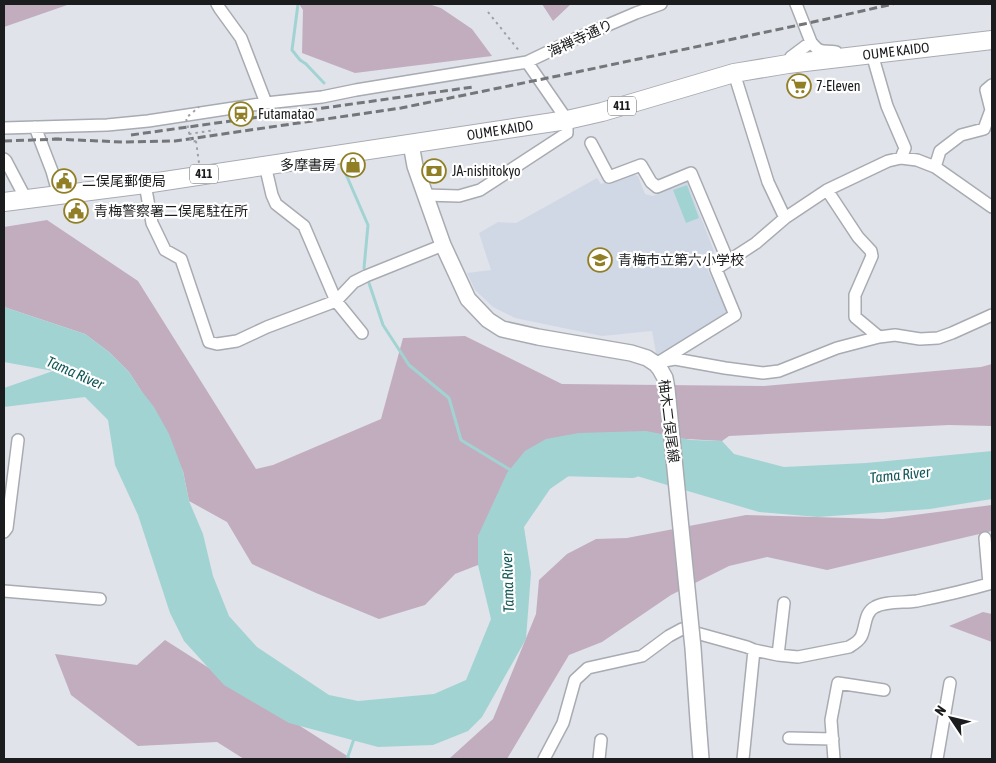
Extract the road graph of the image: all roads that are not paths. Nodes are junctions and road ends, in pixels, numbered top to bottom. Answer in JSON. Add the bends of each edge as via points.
{"nodes":[{"id":1,"x":217,"y":4,"type":"edge"},
{"id":2,"x":661,"y":4,"type":"edge"},
{"id":3,"x":796,"y":4,"type":"edge"},
{"id":4,"x":992,"y":40,"type":"edge"},
{"id":5,"x":811,"y":42,"type":"junction"},
{"id":6,"x":872,"y":54,"type":"junction"},
{"id":7,"x":840,"y":58,"type":"junction"},
{"id":8,"x":527,"y":62,"type":"junction"},
{"id":9,"x":788,"y":64,"type":"junction"},
{"id":10,"x":734,"y":73,"type":"junction"},
{"id":11,"x":992,"y":85,"type":"edge"},
{"id":12,"x":266,"y":103,"type":"junction"},
{"id":13,"x":568,"y":120,"type":"junction"},
{"id":14,"x":35,"y":127,"type":"junction"},
{"id":15,"x":4,"y":128,"type":"edge"},
{"id":16,"x":988,"y":128,"type":"edge"},
{"id":17,"x":591,"y":143,"type":"dead end"},
{"id":18,"x":411,"y":144,"type":"junction"},
{"id":19,"x":901,"y":158,"type":"junction"},
{"id":20,"x":4,"y":159,"type":"edge"},
{"id":21,"x":265,"y":165,"type":"junction"},
{"id":22,"x":935,"y":167,"type":"junction"},
{"id":23,"x":145,"y":184,"type":"junction"},
{"id":24,"x":827,"y":190,"type":"junction"},
{"id":25,"x":425,"y":195,"type":"junction"},
{"id":26,"x":58,"y":196,"type":"junction"},
{"id":27,"x":15,"y":201,"type":"edge"},
{"id":28,"x":992,"y":207,"type":"edge"},
{"id":29,"x":785,"y":218,"type":"junction"},
{"id":30,"x":443,"y":245,"type":"junction"},
{"id":31,"x":728,"y":261,"type":"junction"},
{"id":32,"x":336,"y":301,"type":"junction"},
{"id":33,"x":992,"y":315,"type":"edge"},
{"id":34,"x":362,"y":333,"type":"dead end"},
{"id":35,"x":878,"y":337,"type":"junction"},
{"id":36,"x":656,"y":364,"type":"junction"},
{"id":37,"x":18,"y":440,"type":"dead end"},
{"id":38,"x":4,"y":532,"type":"edge"},
{"id":39,"x":985,"y":538,"type":"dead end"},
{"id":40,"x":990,"y":583,"type":"edge"},
{"id":41,"x":4,"y":591,"type":"edge"},
{"id":42,"x":100,"y":599,"type":"dead end"},
{"id":43,"x":784,"y":604,"type":"dead end"},
{"id":44,"x":754,"y":650,"type":"junction"},
{"id":45,"x":778,"y":655,"type":"junction"},
{"id":46,"x":950,"y":682,"type":"dead end"},
{"id":47,"x":884,"y":690,"type":"dead end"},
{"id":48,"x":789,"y":738,"type":"dead end"},
{"id":49,"x":833,"y":739,"type":"junction"},
{"id":50,"x":602,"y":740,"type":"dead end"},
{"id":51,"x":544,"y":759,"type":"edge"},
{"id":52,"x":599,"y":759,"type":"edge"},
{"id":53,"x":701,"y":759,"type":"edge"},
{"id":54,"x":743,"y":759,"type":"edge"},
{"id":55,"x":834,"y":759,"type":"edge"},
{"id":56,"x":937,"y":759,"type":"edge"}],
"edges":[{"from":1,"to":12,"type":"street","via":[[241,38]]},
{"from":2,"to":8,"type":"street","name":"海禅寺通り"},
{"from":3,"to":5,"type":"street"},
{"from":4,"to":6,"type":"highway","name":"OUME KAIDO","number":"411"},
{"from":5,"to":7,"type":"street","via":[[820,51],[836,52]]},
{"from":5,"to":9,"type":"street"},
{"from":6,"to":7,"type":"highway","name":"OUME KAIDO","number":"411"},
{"from":6,"to":19,"type":"street","via":[[887,106],[905,148]]},
{"from":7,"to":9,"type":"highway","name":"OUME KAIDO","number":"411"},
{"from":8,"to":12,"type":"street","name":"海禅寺通り","via":[[322,97]]},
{"from":8,"to":13,"type":"street"},
{"from":9,"to":10,"type":"highway","name":"OUME KAIDO","number":"411"},
{"from":10,"to":13,"type":"highway","name":"OUME KAIDO","number":"411"},
{"from":10,"to":29,"type":"street","via":[[768,182]]},
{"from":11,"to":16,"type":"street","via":[[986,90],[991,110]]},
{"from":12,"to":14,"type":"street","name":"海禅寺通り","via":[[140,122]]},
{"from":13,"to":18,"type":"highway","name":"OUME KAIDO","number":"411"},
{"from":13,"to":25,"type":"street","via":[[567,134],[480,190],[459,196]]},
{"from":14,"to":15,"type":"street","name":"海禅寺通り"},
{"from":14,"to":26,"type":"street"},
{"from":16,"to":22,"type":"street","via":[[961,135],[940,151]]},
{"from":17,"to":31,"type":"street","via":[[609,177],[641,165],[657,187],[691,174]]},
{"from":18,"to":21,"type":"highway","name":"OUME KAIDO","number":"411"},
{"from":18,"to":25,"type":"main road","name":"柚木二俣尾線"},
{"from":19,"to":22,"type":"street"},
{"from":19,"to":24,"type":"street"},
{"from":20,"to":27,"type":"street"},
{"from":21,"to":23,"type":"highway","name":"OUME KAIDO","number":"411"},
{"from":21,"to":32,"type":"street","via":[[276,204],[304,226]]},
{"from":22,"to":28,"type":"street"},
{"from":23,"to":26,"type":"highway","name":"OUME KAIDO","number":"411"},
{"from":23,"to":32,"type":"street","via":[[152,223],[165,250],[181,259],[209,342],[237,341],[267,326]]},
{"from":24,"to":29,"type":"street"},
{"from":24,"to":35,"type":"street","via":[[871,251],[872,256],[854,295],[855,317]]},
{"from":25,"to":30,"type":"main road","name":"柚木二俣尾線"},
{"from":26,"to":27,"type":"highway","name":"OUME KAIDO","number":"411"},
{"from":29,"to":31,"type":"street"},
{"from":30,"to":32,"type":"street","via":[[354,282]]},
{"from":30,"to":36,"type":"main road","name":"柚木二俣尾線","via":[[468,299],[488,320],[502,329],[631,353]]},
{"from":31,"to":36,"type":"street","via":[[716,269],[736,315]]},
{"from":32,"to":34,"type":"street"},
{"from":33,"to":35,"type":"street","via":[[938,338]]},
{"from":35,"to":36,"type":"street","via":[[837,348],[779,371],[763,373],[675,359]]},
{"from":36,"to":53,"type":"main road","name":"柚木二俣尾線","bridge":true,"via":[[663,373],[667,388]]},
{"from":37,"to":38,"type":"street"},
{"from":39,"to":40,"type":"street"},
{"from":40,"to":45,"type":"street","via":[[915,601],[873,607],[862,636],[849,647],[798,657]]},
{"from":41,"to":42,"type":"street"},
{"from":43,"to":45,"type":"street"},
{"from":44,"to":45,"type":"street"},
{"from":44,"to":51,"type":"street","via":[[682,629],[642,656],[588,668],[575,680],[563,722]]},
{"from":44,"to":54,"type":"street"},
{"from":46,"to":56,"type":"street"},
{"from":47,"to":49,"type":"street","via":[[838,684],[831,720]]},
{"from":48,"to":49,"type":"street"},
{"from":49,"to":55,"type":"street"},
{"from":50,"to":52,"type":"street"}]}
